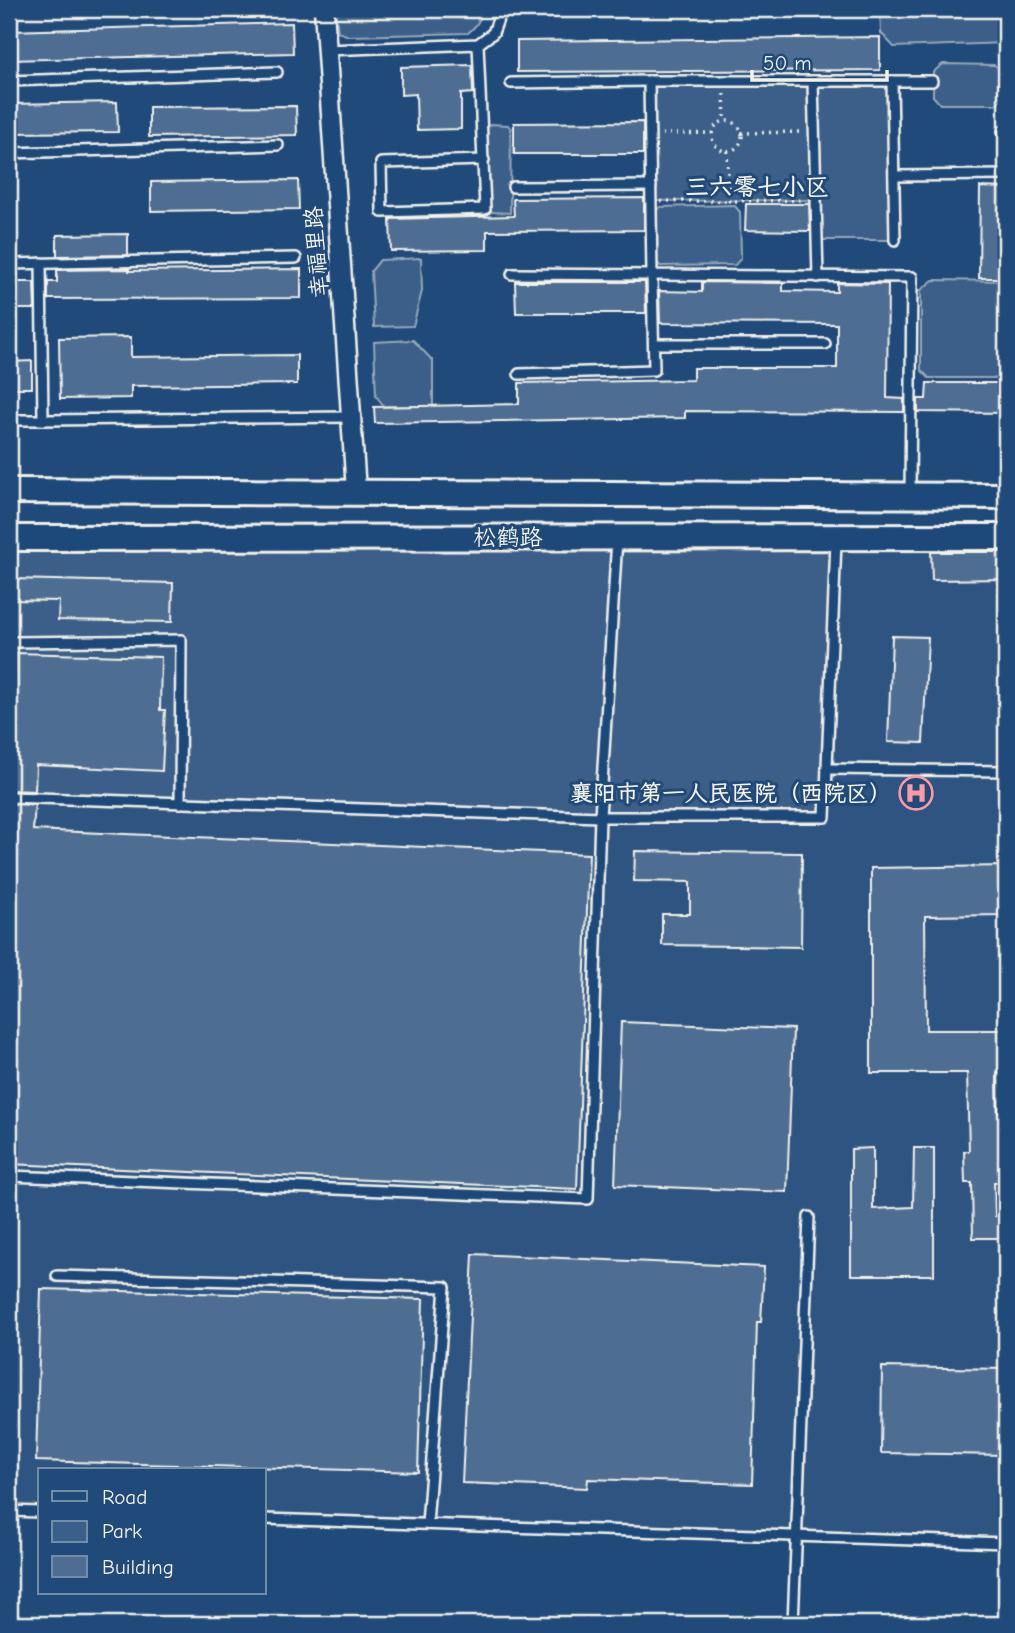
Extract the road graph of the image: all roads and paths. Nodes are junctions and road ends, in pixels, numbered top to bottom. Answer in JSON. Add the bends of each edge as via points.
{"nodes":[{"id":1,"x":324,"y":9,"type":"edge"},
{"id":2,"x":623,"y":9,"type":"edge"},
{"id":3,"x":501,"y":10,"type":"edge"},
{"id":4,"x":478,"y":44,"type":"junction"},
{"id":5,"x":327,"y":50,"type":"junction"},
{"id":6,"x":277,"y":72,"type":"dead end"},
{"id":7,"x":9,"y":81,"type":"edge"},
{"id":8,"x":649,"y":81,"type":"junction"},
{"id":9,"x":724,"y":81,"type":"junction"},
{"id":10,"x":813,"y":81,"type":"junction"},
{"id":11,"x":892,"y":81,"type":"junction"},
{"id":12,"x":932,"y":81,"type":"dead end"},
{"id":13,"x":511,"y":83,"type":"dead end"},
{"id":14,"x":725,"y":121,"type":"junction"},
{"id":15,"x":814,"y":132,"type":"junction"},
{"id":16,"x":712,"y":133,"type":"junction"},
{"id":17,"x":741,"y":133,"type":"junction"},
{"id":18,"x":650,"y":135,"type":"junction"},
{"id":19,"x":278,"y":145,"type":"dead end"},
{"id":20,"x":727,"y":150,"type":"junction"},
{"id":21,"x":9,"y":153,"type":"edge"},
{"id":22,"x":484,"y":160,"type":"junction"},
{"id":23,"x":1006,"y":175,"type":"edge"},
{"id":24,"x":894,"y":177,"type":"junction"},
{"id":25,"x":650,"y":186,"type":"junction"},
{"id":26,"x":513,"y":187,"type":"dead end"},
{"id":27,"x":816,"y":200,"type":"junction"},
{"id":28,"x":651,"y":201,"type":"junction"},
{"id":29,"x":729,"y":201,"type":"junction"},
{"id":30,"x":895,"y":240,"type":"dead end"},
{"id":31,"x":296,"y":258,"type":"dead end"},
{"id":32,"x":41,"y":263,"type":"junction"},
{"id":33,"x":9,"y":264,"type":"edge"},
{"id":34,"x":512,"y":274,"type":"dead end"},
{"id":35,"x":652,"y":275,"type":"junction"},
{"id":36,"x":818,"y":277,"type":"junction"},
{"id":37,"x":654,"y":344,"type":"junction"},
{"id":38,"x":825,"y":344,"type":"dead end"},
{"id":39,"x":519,"y":374,"type":"dead end"},
{"id":40,"x":351,"y":417,"type":"junction"},
{"id":41,"x":9,"y":420,"type":"edge"},
{"id":42,"x":43,"y":420,"type":"junction"},
{"id":43,"x":9,"y":491,"type":"edge"},
{"id":44,"x":356,"y":491,"type":"junction"},
{"id":45,"x":910,"y":495,"type":"junction"},
{"id":46,"x":1006,"y":496,"type":"edge"},
{"id":47,"x":617,"y":536,"type":"junction"},
{"id":48,"x":1006,"y":537,"type":"edge"},
{"id":49,"x":9,"y":538,"type":"edge"},
{"id":50,"x":836,"y":539,"type":"junction"},
{"id":51,"x":16,"y":642,"type":"dead end"},
{"id":52,"x":827,"y":769,"type":"junction"},
{"id":53,"x":1006,"y":771,"type":"edge"},
{"id":54,"x":9,"y":797,"type":"edge"},
{"id":55,"x":180,"y":803,"type":"junction"},
{"id":56,"x":600,"y":817,"type":"junction"},
{"id":57,"x":9,"y":1176,"type":"edge"},
{"id":58,"x":809,"y":1217,"type":"dead end"},
{"id":59,"x":57,"y":1276,"type":"dead end"},
{"id":60,"x":9,"y":1511,"type":"edge"},
{"id":61,"x":38,"y":1512,"type":"edge"},
{"id":62,"x":266,"y":1519,"type":"edge"},
{"id":63,"x":427,"y":1524,"type":"junction"},
{"id":64,"x":799,"y":1536,"type":"junction"},
{"id":65,"x":1006,"y":1543,"type":"edge"},
{"id":66,"x":793,"y":1624,"type":"edge"}],
"edges":[{"from":1,"to":5,"type":"street","name":"幸福里路"},
{"from":2,"to":3,"type":"lane"},
{"from":3,"to":4,"type":"lane","via":[[493,33]]},
{"from":4,"to":5,"type":"lane"},
{"from":4,"to":22,"type":"lane"},
{"from":5,"to":40,"type":"street","name":"幸福里路"},
{"from":6,"to":7,"type":"lane"},
{"from":8,"to":9,"type":"lane"},
{"from":8,"to":13,"type":"lane"},
{"from":8,"to":18,"type":"lane"},
{"from":9,"to":10,"type":"lane"},
{"from":9,"to":14,"type":"path"},
{"from":10,"to":11,"type":"lane"},
{"from":10,"to":15,"type":"lane"},
{"from":11,"to":12,"type":"lane"},
{"from":11,"to":24,"type":"lane"},
{"from":14,"to":16,"type":"path"},
{"from":14,"to":17,"type":"path","via":[[735,123]]},
{"from":15,"to":17,"type":"path"},
{"from":15,"to":27,"type":"lane"},
{"from":16,"to":18,"type":"path"},
{"from":16,"to":20,"type":"path","via":[[716,147]]},
{"from":17,"to":20,"type":"path","via":[[738,145]]},
{"from":18,"to":25,"type":"lane"},
{"from":19,"to":21,"type":"lane"},
{"from":20,"to":29,"type":"path"},
{"from":22,"to":22,"type":"lane","via":[[485,209],[382,212],[381,163]]},
{"from":23,"to":24,"type":"lane"},
{"from":24,"to":30,"type":"lane"},
{"from":25,"to":26,"type":"lane"},
{"from":25,"to":28,"type":"lane"},
{"from":27,"to":29,"type":"path"},
{"from":27,"to":36,"type":"lane"},
{"from":28,"to":29,"type":"path"},
{"from":28,"to":35,"type":"lane"},
{"from":31,"to":32,"type":"lane"},
{"from":32,"to":33,"type":"lane"},
{"from":32,"to":42,"type":"lane"},
{"from":34,"to":35,"type":"lane"},
{"from":35,"to":36,"type":"lane"},
{"from":35,"to":37,"type":"lane"},
{"from":36,"to":45,"type":"lane","via":[[912,277]]},
{"from":37,"to":38,"type":"lane"},
{"from":37,"to":39,"type":"lane","via":[[654,370]]},
{"from":40,"to":42,"type":"lane"},
{"from":40,"to":44,"type":"street","name":"幸福里路"},
{"from":41,"to":42,"type":"lane"},
{"from":43,"to":44,"type":"main road","name":"松鹤路"},
{"from":44,"to":45,"type":"main road","name":"松鹤路"},
{"from":45,"to":46,"type":"main road","name":"松鹤路"},
{"from":47,"to":49,"type":"main road","name":"松鹤路"},
{"from":47,"to":50,"type":"main road","name":"松鹤路"},
{"from":47,"to":56,"type":"lane"},
{"from":48,"to":50,"type":"main road","name":"松鹤路"},
{"from":50,"to":52,"type":"lane"},
{"from":51,"to":55,"type":"lane","via":[[181,640]]},
{"from":52,"to":53,"type":"lane"},
{"from":52,"to":56,"type":"lane","via":[[825,817]]},
{"from":54,"to":55,"type":"lane"},
{"from":55,"to":56,"type":"lane"},
{"from":56,"to":57,"type":"lane","via":[[588,1199]]},
{"from":58,"to":64,"type":"lane"},
{"from":59,"to":63,"type":"lane","via":[[445,1287]]},
{"from":60,"to":61,"type":"lane"},
{"from":62,"to":63,"type":"lane"},
{"from":63,"to":64,"type":"lane"},
{"from":64,"to":65,"type":"lane"},
{"from":64,"to":66,"type":"lane"}]}
